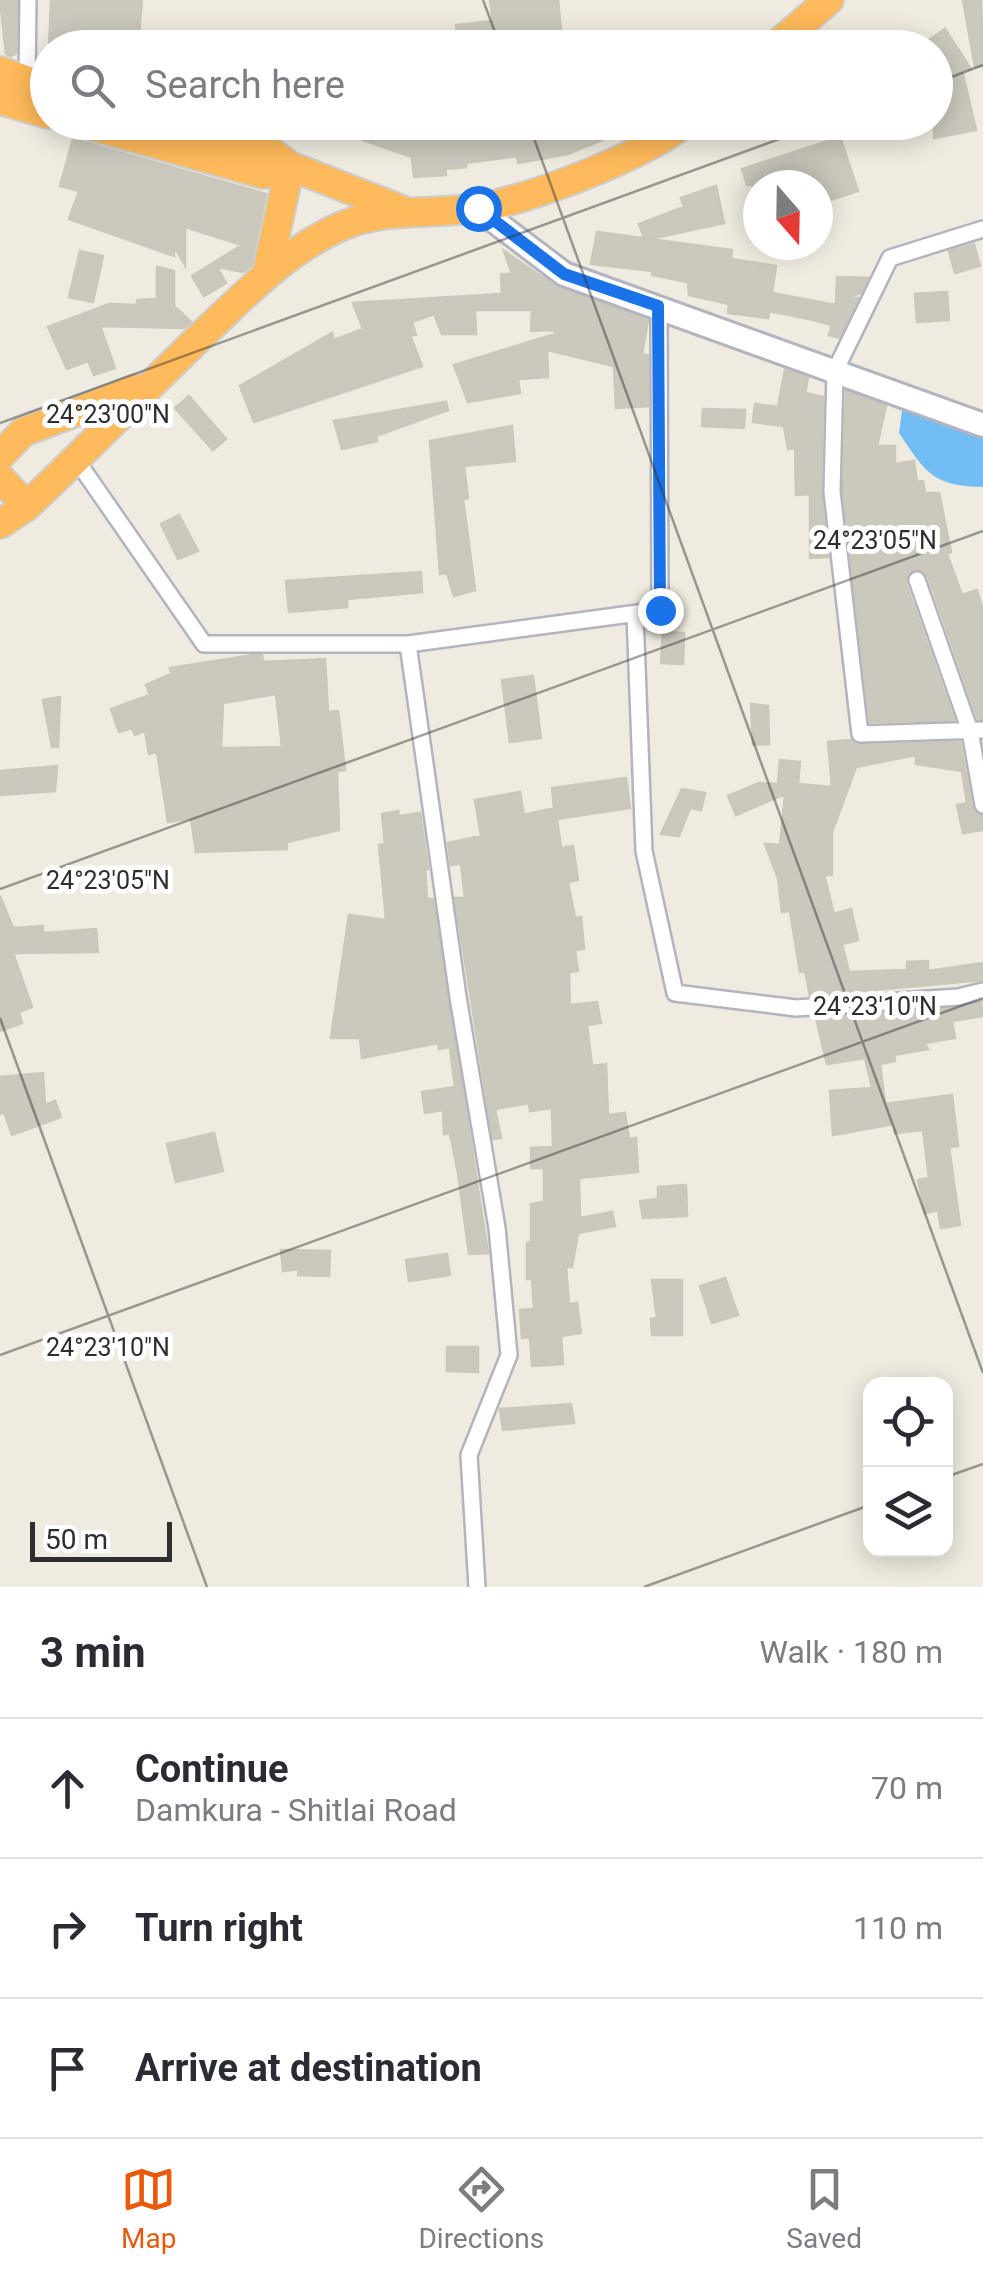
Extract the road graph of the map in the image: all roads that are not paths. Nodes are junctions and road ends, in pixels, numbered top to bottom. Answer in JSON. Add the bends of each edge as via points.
{"nodes":[{"id":1,"x":28,"y":0,"type":"edge"},
{"id":2,"x":828,"y":0,"type":"edge"},
{"id":3,"x":32,"y":30,"type":"edge"},
{"id":4,"x":794,"y":30,"type":"edge"},
{"id":5,"x":0,"y":71,"type":"edge"},
{"id":6,"x":30,"y":82,"type":"edge"},
{"id":7,"x":0,"y":100,"type":"edge"},
{"id":8,"x":30,"y":109,"type":"edge"},
{"id":9,"x":142,"y":140,"type":"edge"},
{"id":10,"x":232,"y":140,"type":"edge"},
{"id":11,"x":653,"y":140,"type":"edge"},
{"id":12,"x":290,"y":166,"type":"junction"},
{"id":13,"x":478,"y":208,"type":"junction"},
{"id":14,"x":402,"y":210,"type":"junction"},
{"id":15,"x":983,"y":230,"type":"edge"},
{"id":16,"x":267,"y":273,"type":"junction"},
{"id":17,"x":658,"y":306,"type":"junction"},
{"id":18,"x":835,"y":371,"type":"junction"},
{"id":19,"x":156,"y":380,"type":"junction"},
{"id":20,"x":983,"y":425,"type":"edge"},
{"id":21,"x":0,"y":456,"type":"edge"},
{"id":22,"x":75,"y":458,"type":"junction"},
{"id":23,"x":0,"y":478,"type":"edge"},
{"id":24,"x":26,"y":506,"type":"junction"},
{"id":25,"x":0,"y":524,"type":"edge"},
{"id":26,"x":917,"y":580,"type":"dead end"},
{"id":27,"x":635,"y":614,"type":"junction"},
{"id":28,"x":408,"y":644,"type":"junction"},
{"id":29,"x":977,"y":730,"type":"edge"},
{"id":30,"x":983,"y":805,"type":"edge"},
{"id":31,"x":983,"y":991,"type":"edge"},
{"id":32,"x":477,"y":1587,"type":"edge"}],
"edges":[{"from":1,"to":3,"type":"street"},
{"from":2,"to":4,"type":"highway"},
{"from":5,"to":6,"type":"highway"},
{"from":7,"to":8,"type":"highway"},
{"from":9,"to":12,"type":"highway","via":[[263,174]]},
{"from":10,"to":12,"type":"highway","via":[[270,151]]},
{"from":11,"to":13,"type":"highway","via":[[610,164]]},
{"from":12,"to":14,"type":"highway"},
{"from":12,"to":16,"type":"highway"},
{"from":13,"to":14,"type":"highway"},
{"from":13,"to":17,"type":"street","via":[[564,274]]},
{"from":14,"to":16,"type":"highway","via":[[345,224]]},
{"from":15,"to":18,"type":"street","via":[[890,258]]},
{"from":16,"to":19,"type":"highway"},
{"from":17,"to":18,"type":"street"},
{"from":17,"to":27,"type":"street","via":[[660,610]]},
{"from":18,"to":20,"type":"street"},
{"from":18,"to":29,"type":"street","via":[[832,492],[860,734]]},
{"from":19,"to":21,"type":"highway","via":[[24,432]]},
{"from":19,"to":22,"type":"highway"},
{"from":22,"to":24,"type":"highway"},
{"from":22,"to":28,"type":"street","via":[[204,644]]},
{"from":23,"to":24,"type":"highway"},
{"from":24,"to":25,"type":"highway"},
{"from":26,"to":29,"type":"street"},
{"from":27,"to":28,"type":"street"},
{"from":27,"to":31,"type":"street","via":[[644,851],[675,993],[796,1008]]},
{"from":28,"to":32,"type":"street","via":[[497,1228],[509,1355],[469,1455]]},
{"from":29,"to":30,"type":"street"}]}
